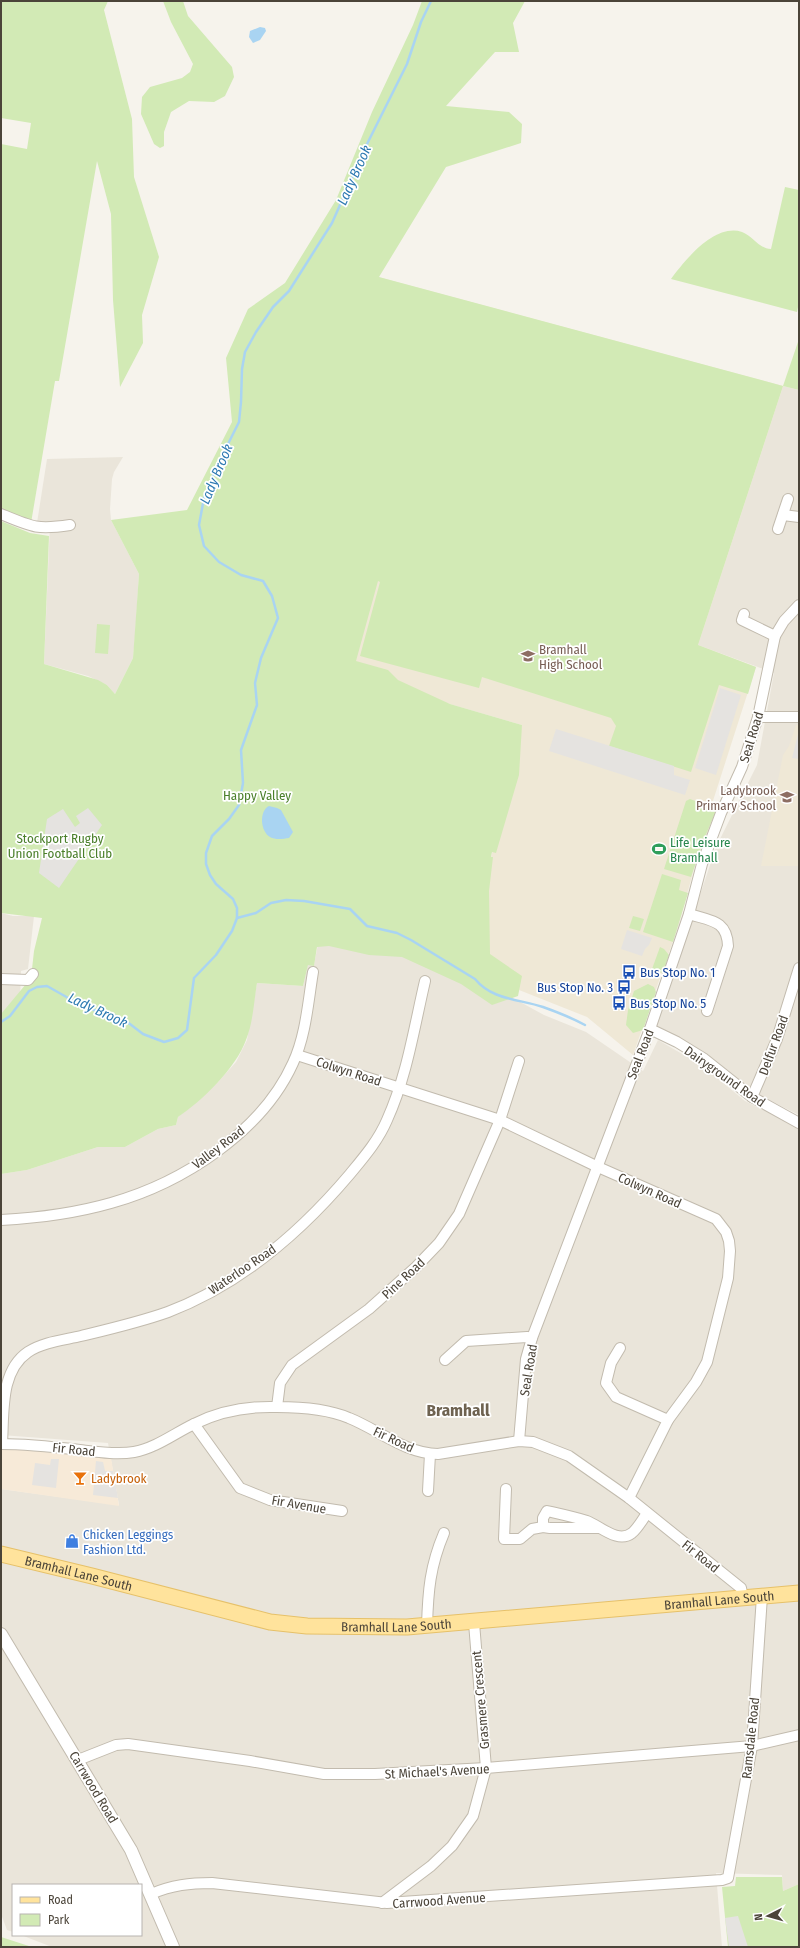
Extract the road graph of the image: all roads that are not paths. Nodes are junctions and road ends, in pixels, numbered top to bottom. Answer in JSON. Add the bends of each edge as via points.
{"nodes":[{"id":1,"x":788,"y":499,"type":"dead end"},
{"id":2,"x":1,"y":514,"type":"edge"},
{"id":3,"x":783,"y":515,"type":"junction"},
{"id":4,"x":799,"y":517,"type":"edge"},
{"id":5,"x":70,"y":525,"type":"dead end"},
{"id":6,"x":778,"y":529,"type":"dead end"},
{"id":7,"x":799,"y":605,"type":"edge"},
{"id":8,"x":744,"y":614,"type":"dead end"},
{"id":9,"x":775,"y":636,"type":"junction"},
{"id":10,"x":758,"y":717,"type":"junction"},
{"id":11,"x":799,"y":717,"type":"edge"},
{"id":12,"x":689,"y":914,"type":"junction"},
{"id":13,"x":799,"y":968,"type":"edge"},
{"id":14,"x":313,"y":972,"type":"dead end"},
{"id":15,"x":33,"y":974,"type":"dead end"},
{"id":16,"x":1,"y":979,"type":"edge"},
{"id":17,"x":425,"y":981,"type":"dead end"},
{"id":18,"x":707,"y":1011,"type":"dead end"},
{"id":19,"x":650,"y":1029,"type":"junction"},
{"id":20,"x":297,"y":1054,"type":"junction"},
{"id":21,"x":519,"y":1061,"type":"dead end"},
{"id":22,"x":401,"y":1088,"type":"junction"},
{"id":23,"x":752,"y":1097,"type":"junction"},
{"id":24,"x":500,"y":1120,"type":"junction"},
{"id":25,"x":799,"y":1123,"type":"edge"},
{"id":26,"x":598,"y":1167,"type":"junction"},
{"id":27,"x":1,"y":1220,"type":"edge"},
{"id":28,"x":532,"y":1338,"type":"junction"},
{"id":29,"x":620,"y":1348,"type":"dead end"},
{"id":30,"x":445,"y":1360,"type":"dead end"},
{"id":31,"x":277,"y":1407,"type":"junction"},
{"id":32,"x":668,"y":1420,"type":"junction"},
{"id":33,"x":194,"y":1424,"type":"junction"},
{"id":34,"x":519,"y":1441,"type":"junction"},
{"id":35,"x":2,"y":1444,"type":"edge"},
{"id":36,"x":430,"y":1454,"type":"junction"},
{"id":37,"x":506,"y":1489,"type":"dead end"},
{"id":38,"x":428,"y":1491,"type":"dead end"},
{"id":39,"x":629,"y":1498,"type":"junction"},
{"id":40,"x":342,"y":1511,"type":"dead end"},
{"id":41,"x":647,"y":1513,"type":"junction"},
{"id":42,"x":543,"y":1527,"type":"junction"},
{"id":43,"x":600,"y":1528,"type":"junction"},
{"id":44,"x":444,"y":1534,"type":"dead end"},
{"id":45,"x":1,"y":1554,"type":"edge"},
{"id":46,"x":799,"y":1593,"type":"edge"},
{"id":47,"x":762,"y":1596,"type":"junction"},
{"id":48,"x":743,"y":1598,"type":"junction"},
{"id":49,"x":474,"y":1623,"type":"junction"},
{"id":50,"x":427,"y":1626,"type":"junction"},
{"id":51,"x":1,"y":1634,"type":"edge"},
{"id":52,"x":799,"y":1734,"type":"edge"},
{"id":53,"x":752,"y":1746,"type":"junction"},
{"id":54,"x":78,"y":1760,"type":"junction"},
{"id":55,"x":486,"y":1768,"type":"junction"},
{"id":56,"x":728,"y":1878,"type":"joint"},
{"id":57,"x":151,"y":1894,"type":"junction"},
{"id":58,"x":382,"y":1903,"type":"junction"},
{"id":59,"x":173,"y":1947,"type":"edge"}],
"edges":[{"from":1,"to":3,"type":"street"},
{"from":2,"to":5,"type":"street","via":[[33,527]]},
{"from":3,"to":4,"type":"street"},
{"from":3,"to":6,"type":"street"},
{"from":7,"to":9,"type":"street","name":"Seal Road","via":[[784,621]]},
{"from":8,"to":9,"type":"street","via":[[742,620]]},
{"from":9,"to":10,"type":"street","name":"Seal Road"},
{"from":10,"to":11,"type":"street"},
{"from":10,"to":12,"type":"street","name":"Seal Road","via":[[742,768],[721,813],[702,864]]},
{"from":12,"to":18,"type":"street","via":[[721,925],[728,938],[728,946]]},
{"from":12,"to":19,"type":"street","name":"Seal Road"},
{"from":13,"to":23,"type":"street","name":"Delfur Road","via":[[777,1039]]},
{"from":14,"to":20,"type":"street","name":"Valley Road"},
{"from":15,"to":16,"type":"street","via":[[28,980]]},
{"from":17,"to":22,"type":"street","name":"Waterloo Road"},
{"from":19,"to":23,"type":"street","name":"Dairyground Road","via":[[703,1058]]},
{"from":19,"to":26,"type":"street","name":"Seal Road"},
{"from":20,"to":22,"type":"street","name":"Colwyn Road"},
{"from":20,"to":27,"type":"street","name":"Valley Road","via":[[276,1092],[258,1115],[214,1154],[192,1167],[137,1194],[111,1203],[41,1216]]},
{"from":21,"to":24,"type":"street","name":"Pine Road"},
{"from":22,"to":24,"type":"street","name":"Colwyn Road"},
{"from":22,"to":35,"type":"street","name":"Waterloo Road","via":[[370,1150],[338,1188],[264,1258],[200,1297],[167,1312],[57,1341],[29,1351],[9,1373],[5,1385]]},
{"from":23,"to":25,"type":"street","name":"Dairyground Road"},
{"from":24,"to":26,"type":"street","name":"Colwyn Road"},
{"from":24,"to":31,"type":"street","name":"Pine Road","via":[[459,1214],[439,1243],[369,1310],[292,1365],[280,1383]]},
{"from":26,"to":28,"type":"street","name":"Seal Road"},
{"from":26,"to":32,"type":"street","name":"Colwyn Road","via":[[716,1220],[728,1236],[728,1278],[707,1362],[696,1382]]},
{"from":28,"to":30,"type":"street","via":[[527,1336],[466,1341]]},
{"from":28,"to":34,"type":"street","name":"Seal Road","via":[[526,1359]]},
{"from":29,"to":32,"type":"street","via":[[610,1363],[606,1382],[616,1397]]},
{"from":31,"to":33,"type":"street","name":"Fir Road","via":[[232,1411]]},
{"from":31,"to":36,"type":"street","name":"Fir Road","via":[[330,1412],[348,1417],[404,1445]]},
{"from":32,"to":39,"type":"street","name":"Colwyn Road"},
{"from":33,"to":35,"type":"street","name":"Fir Road","via":[[154,1445],[132,1452]]},
{"from":33,"to":40,"type":"street","name":"Fir Avenue","via":[[240,1488],[270,1500]]},
{"from":34,"to":36,"type":"street","name":"Fir Road"},
{"from":34,"to":39,"type":"street","name":"Fir Road","via":[[533,1442],[569,1456]]},
{"from":36,"to":38,"type":"street"},
{"from":37,"to":42,"type":"street","via":[[504,1539],[520,1539],[532,1529]]},
{"from":39,"to":41,"type":"street","name":"Fir Road"},
{"from":41,"to":43,"type":"street","via":[[633,1533],[624,1536],[611,1534]]},
{"from":41,"to":48,"type":"street","name":"Fir Road","via":[[741,1588]]},
{"from":42,"to":43,"type":"street"},
{"from":42,"to":43,"type":"street","via":[[543,1518],[547,1511],[587,1521]]},
{"from":44,"to":50,"type":"street","via":[[434,1561],[428,1590]]},
{"from":45,"to":50,"type":"main road","name":"Bramhall Lane South","via":[[270,1622],[307,1626]]},
{"from":46,"to":47,"type":"main road","name":"Bramhall Lane South"},
{"from":47,"to":48,"type":"main road","name":"Bramhall Lane South"},
{"from":47,"to":53,"type":"street","name":"Ramsdale Road"},
{"from":48,"to":49,"type":"main road","name":"Bramhall Lane South"},
{"from":49,"to":50,"type":"main road","name":"Bramhall Lane South"},
{"from":49,"to":55,"type":"street","name":"Grasmere Crescent"},
{"from":51,"to":54,"type":"street","name":"Carrwood Road"},
{"from":52,"to":53,"type":"street","name":"St Michael's Avenue"},
{"from":53,"to":55,"type":"street","name":"St Michael's Avenue"},
{"from":53,"to":56,"type":"street","name":"Ramsdale Road"},
{"from":54,"to":55,"type":"street","name":"St Michael's Avenue","via":[[116,1744],[128,1744],[324,1774]]},
{"from":54,"to":57,"type":"street","name":"Carrwood Road","via":[[131,1850]]},
{"from":55,"to":58,"type":"street","name":"Grasmere Crescent","via":[[473,1816],[452,1846],[431,1866]]},
{"from":56,"to":58,"type":"street","name":"Carrwood Avenue"},
{"from":57,"to":58,"type":"street","name":"Carrwood Avenue","via":[[166,1887],[188,1883],[212,1883]]},
{"from":57,"to":59,"type":"street","name":"Carrwood Road"}]}
